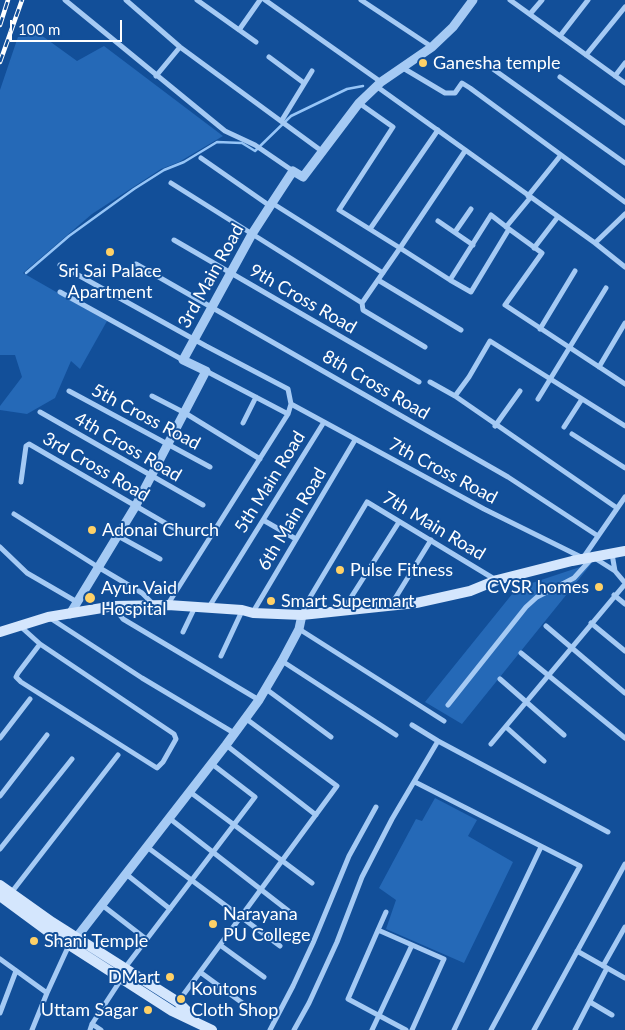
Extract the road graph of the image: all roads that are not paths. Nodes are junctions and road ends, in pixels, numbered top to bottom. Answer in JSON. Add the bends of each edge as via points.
{"nodes":[{"id":1,"x":65,"y":0,"type":"edge"},
{"id":2,"x":126,"y":0,"type":"edge"},
{"id":3,"x":260,"y":0,"type":"edge"},
{"id":4,"x":265,"y":0,"type":"edge"},
{"id":5,"x":361,"y":0,"type":"edge"},
{"id":6,"x":473,"y":0,"type":"edge"},
{"id":7,"x":510,"y":0,"type":"edge"},
{"id":8,"x":542,"y":0,"type":"edge"},
{"id":9,"x":588,"y":0,"type":"edge"},
{"id":10,"x":201,"y":1,"type":"edge"},
{"id":11,"x":625,"y":7,"type":"edge"},
{"id":12,"x":530,"y":14,"type":"junction"},
{"id":13,"x":239,"y":30,"type":"junction"},
{"id":14,"x":560,"y":36,"type":"junction"},
{"id":15,"x":256,"y":42,"type":"dead end"},
{"id":16,"x":180,"y":47,"type":"junction"},
{"id":17,"x":432,"y":47,"type":"junction"},
{"id":18,"x":586,"y":55,"type":"junction"},
{"id":19,"x":269,"y":58,"type":"dead end"},
{"id":20,"x":625,"y":63,"type":"edge"},
{"id":21,"x":403,"y":68,"type":"junction"},
{"id":22,"x":493,"y":69,"type":"dead end"},
{"id":23,"x":312,"y":71,"type":"dead end"},
{"id":24,"x":156,"y":76,"type":"junction"},
{"id":25,"x":615,"y":76,"type":"junction"},
{"id":26,"x":560,"y":77,"type":"dead end"},
{"id":27,"x":625,"y":83,"type":"edge"},
{"id":28,"x":304,"y":84,"type":"junction"},
{"id":29,"x":379,"y":84,"type":"junction"},
{"id":30,"x":359,"y":103,"type":"junction"},
{"id":31,"x":282,"y":120,"type":"junction"},
{"id":32,"x":625,"y":123,"type":"edge"},
{"id":33,"x":438,"y":130,"type":"junction"},
{"id":34,"x":466,"y":151,"type":"junction"},
{"id":35,"x":323,"y":152,"type":"junction"},
{"id":36,"x":561,"y":155,"type":"junction"},
{"id":37,"x":201,"y":158,"type":"dead end"},
{"id":38,"x":625,"y":163,"type":"edge"},
{"id":39,"x":293,"y":171,"type":"junction"},
{"id":40,"x":171,"y":183,"type":"dead end"},
{"id":41,"x":529,"y":197,"type":"junction"},
{"id":42,"x":625,"y":202,"type":"edge"},
{"id":43,"x":271,"y":204,"type":"junction"},
{"id":44,"x":471,"y":209,"type":"dead end"},
{"id":45,"x":624,"y":217,"type":"edge"},
{"id":46,"x":557,"y":218,"type":"junction"},
{"id":47,"x":438,"y":221,"type":"dead end"},
{"id":48,"x":508,"y":228,"type":"junction"},
{"id":49,"x":370,"y":230,"type":"junction"},
{"id":50,"x":455,"y":232,"type":"junction"},
{"id":51,"x":252,"y":234,"type":"junction"},
{"id":52,"x":174,"y":240,"type":"dead end"},
{"id":53,"x":594,"y":243,"type":"junction"},
{"id":54,"x":473,"y":245,"type":"junction"},
{"id":55,"x":400,"y":248,"type":"junction"},
{"id":56,"x":534,"y":248,"type":"junction"},
{"id":57,"x":136,"y":264,"type":"dead end"},
{"id":58,"x":60,"y":265,"type":"dead end"},
{"id":59,"x":625,"y":267,"type":"edge"},
{"id":60,"x":575,"y":271,"type":"dead end"},
{"id":61,"x":383,"y":273,"type":"junction"},
{"id":62,"x":231,"y":274,"type":"junction"},
{"id":63,"x":378,"y":280,"type":"junction"},
{"id":64,"x":450,"y":280,"type":"junction"},
{"id":65,"x":606,"y":288,"type":"dead end"},
{"id":66,"x":60,"y":292,"type":"dead end"},
{"id":67,"x":362,"y":304,"type":"junction"},
{"id":68,"x":212,"y":307,"type":"junction"},
{"id":69,"x":625,"y":324,"type":"edge"},
{"id":70,"x":540,"y":329,"type":"junction"},
{"id":71,"x":461,"y":330,"type":"dead end"},
{"id":72,"x":194,"y":340,"type":"junction"},
{"id":73,"x":425,"y":347,"type":"dead end"},
{"id":74,"x":568,"y":347,"type":"junction"},
{"id":75,"x":183,"y":360,"type":"junction"},
{"id":76,"x":599,"y":367,"type":"junction"},
{"id":77,"x":206,"y":371,"type":"junction"},
{"id":78,"x":551,"y":379,"type":"junction"},
{"id":79,"x":419,"y":382,"type":"dead end"},
{"id":80,"x":430,"y":382,"type":"dead end"},
{"id":81,"x":625,"y":384,"type":"edge"},
{"id":82,"x":69,"y":391,"type":"dead end"},
{"id":83,"x":520,"y":391,"type":"dead end"},
{"id":84,"x":152,"y":396,"type":"dead end"},
{"id":85,"x":455,"y":396,"type":"junction"},
{"id":86,"x":256,"y":398,"type":"junction"},
{"id":87,"x":538,"y":399,"type":"dead end"},
{"id":88,"x":582,"y":399,"type":"junction"},
{"id":89,"x":291,"y":404,"type":"junction"},
{"id":90,"x":40,"y":412,"type":"dead end"},
{"id":91,"x":185,"y":413,"type":"junction"},
{"id":92,"x":288,"y":414,"type":"junction"},
{"id":93,"x":324,"y":422,"type":"junction"},
{"id":94,"x":243,"y":423,"type":"dead end"},
{"id":95,"x":496,"y":426,"type":"junction"},
{"id":96,"x":625,"y":426,"type":"edge"},
{"id":97,"x":564,"y":427,"type":"dead end"},
{"id":98,"x":572,"y":434,"type":"dead end"},
{"id":99,"x":355,"y":440,"type":"junction"},
{"id":100,"x":169,"y":445,"type":"junction"},
{"id":101,"x":260,"y":459,"type":"junction"},
{"id":102,"x":210,"y":467,"type":"dead end"},
{"id":103,"x":625,"y":468,"type":"edge"},
{"id":104,"x":152,"y":476,"type":"junction"},
{"id":105,"x":21,"y":482,"type":"dead end"},
{"id":106,"x":624,"y":499,"type":"edge"},
{"id":107,"x":203,"y":505,"type":"dead end"},
{"id":108,"x":136,"y":507,"type":"junction"},
{"id":109,"x":618,"y":508,"type":"junction"},
{"id":110,"x":14,"y":514,"type":"dead end"},
{"id":111,"x":263,"y":520,"type":"junction"},
{"id":112,"x":399,"y":522,"type":"junction"},
{"id":113,"x":184,"y":534,"type":"dead end"},
{"id":114,"x":118,"y":536,"type":"junction"},
{"id":115,"x":598,"y":536,"type":"junction"},
{"id":116,"x":296,"y":539,"type":"junction"},
{"id":117,"x":431,"y":540,"type":"junction"},
{"id":118,"x":0,"y":547,"type":"edge"},
{"id":119,"x":625,"y":551,"type":"edge"},
{"id":120,"x":612,"y":553,"type":"junction"},
{"id":121,"x":588,"y":557,"type":"junction"},
{"id":122,"x":160,"y":559,"type":"dead end"},
{"id":123,"x":98,"y":567,"type":"junction"},
{"id":124,"x":616,"y":571,"type":"junction"},
{"id":125,"x":497,"y":580,"type":"junction"},
{"id":126,"x":625,"y":584,"type":"edge"},
{"id":127,"x":614,"y":595,"type":"junction"},
{"id":128,"x":77,"y":602,"type":"junction"},
{"id":129,"x":625,"y":604,"type":"edge"},
{"id":130,"x":154,"y":605,"type":"junction"},
{"id":131,"x":168,"y":605,"type":"junction"},
{"id":132,"x":390,"y":605,"type":"junction"},
{"id":133,"x":114,"y":606,"type":"junction"},
{"id":134,"x":195,"y":607,"type":"junction"},
{"id":135,"x":209,"y":608,"type":"junction"},
{"id":136,"x":242,"y":610,"type":"junction"},
{"id":137,"x":343,"y":610,"type":"junction"},
{"id":138,"x":253,"y":613,"type":"junction"},
{"id":139,"x":70,"y":614,"type":"junction"},
{"id":140,"x":302,"y":615,"type":"junction"},
{"id":141,"x":48,"y":617,"type":"junction"},
{"id":142,"x":591,"y":623,"type":"junction"},
{"id":143,"x":19,"y":625,"type":"junction"},
{"id":144,"x":546,"y":626,"type":"dead end"},
{"id":145,"x":299,"y":630,"type":"junction"},
{"id":146,"x":0,"y":632,"type":"edge"},
{"id":147,"x":183,"y":632,"type":"dead end"},
{"id":148,"x":40,"y":644,"type":"junction"},
{"id":149,"x":570,"y":648,"type":"junction"},
{"id":150,"x":625,"y":650,"type":"edge"},
{"id":151,"x":520,"y":653,"type":"dead end"},
{"id":152,"x":221,"y":656,"type":"dead end"},
{"id":153,"x":282,"y":661,"type":"junction"},
{"id":154,"x":548,"y":675,"type":"junction"},
{"id":155,"x":500,"y":679,"type":"dead end"},
{"id":156,"x":266,"y":689,"type":"junction"},
{"id":157,"x":625,"y":693,"type":"edge"},
{"id":158,"x":30,"y":699,"type":"dead end"},
{"id":159,"x":259,"y":700,"type":"junction"},
{"id":160,"x":526,"y":702,"type":"junction"},
{"id":161,"x":448,"y":705,"type":"dead end"},
{"id":162,"x":245,"y":718,"type":"junction"},
{"id":163,"x":444,"y":721,"type":"dead end"},
{"id":164,"x":412,"y":725,"type":"dead end"},
{"id":165,"x":506,"y":728,"type":"junction"},
{"id":166,"x":234,"y":733,"type":"junction"},
{"id":167,"x":47,"y":735,"type":"dead end"},
{"id":168,"x":396,"y":735,"type":"dead end"},
{"id":169,"x":564,"y":735,"type":"dead end"},
{"id":170,"x":331,"y":737,"type":"dead end"},
{"id":171,"x":0,"y":738,"type":"edge"},
{"id":172,"x":625,"y":738,"type":"edge"},
{"id":173,"x":438,"y":741,"type":"junction"},
{"id":174,"x":491,"y":744,"type":"dead end"},
{"id":175,"x":226,"y":746,"type":"junction"},
{"id":176,"x":118,"y":755,"type":"dead end"},
{"id":177,"x":72,"y":759,"type":"dead end"},
{"id":178,"x":544,"y":762,"type":"dead end"},
{"id":179,"x":212,"y":764,"type":"junction"},
{"id":180,"x":414,"y":782,"type":"junction"},
{"id":181,"x":190,"y":792,"type":"junction"},
{"id":182,"x":0,"y":796,"type":"edge"},
{"id":183,"x":376,"y":807,"type":"dead end"},
{"id":184,"x":316,"y":816,"type":"junction"},
{"id":185,"x":169,"y":818,"type":"junction"},
{"id":186,"x":234,"y":824,"type":"junction"},
{"id":187,"x":608,"y":832,"type":"dead end"},
{"id":188,"x":147,"y":847,"type":"junction"},
{"id":189,"x":541,"y":847,"type":"junction"},
{"id":190,"x":0,"y":849,"type":"edge"},
{"id":191,"x":213,"y":852,"type":"junction"},
{"id":192,"x":282,"y":861,"type":"junction"},
{"id":193,"x":625,"y":864,"type":"edge"},
{"id":194,"x":126,"y":874,"type":"junction"},
{"id":195,"x":192,"y":880,"type":"junction"},
{"id":196,"x":312,"y":883,"type":"dead end"},
{"id":197,"x":0,"y":885,"type":"edge"},
{"id":198,"x":261,"y":890,"type":"junction"},
{"id":199,"x":5,"y":897,"type":"edge"},
{"id":200,"x":102,"y":905,"type":"junction"},
{"id":201,"x":170,"y":909,"type":"junction"},
{"id":202,"x":386,"y":912,"type":"dead end"},
{"id":203,"x":295,"y":916,"type":"dead end"},
{"id":204,"x":241,"y":917,"type":"junction"},
{"id":205,"x":625,"y":927,"type":"edge"},
{"id":206,"x":378,"y":930,"type":"junction"},
{"id":207,"x":146,"y":940,"type":"junction"},
{"id":208,"x":73,"y":942,"type":"junction"},
{"id":209,"x":220,"y":945,"type":"junction"},
{"id":210,"x":412,"y":945,"type":"junction"},
{"id":211,"x":280,"y":946,"type":"dead end"},
{"id":212,"x":577,"y":951,"type":"junction"},
{"id":213,"x":0,"y":959,"type":"edge"},
{"id":214,"x":605,"y":967,"type":"junction"},
{"id":215,"x":16,"y":971,"type":"junction"},
{"id":216,"x":200,"y":972,"type":"junction"},
{"id":217,"x":123,"y":973,"type":"junction"},
{"id":218,"x":264,"y":977,"type":"dead end"},
{"id":219,"x":625,"y":978,"type":"edge"},
{"id":220,"x":46,"y":993,"type":"junction"},
{"id":221,"x":178,"y":1002,"type":"junction"},
{"id":222,"x":590,"y":1002,"type":"junction"},
{"id":223,"x":1,"y":1005,"type":"edge"},
{"id":224,"x":252,"y":1010,"type":"dead end"},
{"id":225,"x":0,"y":1013,"type":"edge"},
{"id":226,"x":612,"y":1015,"type":"dead end"},
{"id":227,"x":378,"y":1016,"type":"junction"},
{"id":228,"x":201,"y":1024,"type":"junction"},
{"id":229,"x":91,"y":1027,"type":"edge"},
{"id":230,"x":32,"y":1030,"type":"edge"},
{"id":231,"x":101,"y":1030,"type":"edge"},
{"id":232,"x":212,"y":1030,"type":"edge"},
{"id":233,"x":270,"y":1030,"type":"edge"},
{"id":234,"x":294,"y":1030,"type":"edge"},
{"id":235,"x":372,"y":1030,"type":"edge"},
{"id":236,"x":406,"y":1030,"type":"edge"},
{"id":237,"x":412,"y":1030,"type":"edge"},
{"id":238,"x":454,"y":1030,"type":"edge"},
{"id":239,"x":491,"y":1030,"type":"edge"},
{"id":240,"x":534,"y":1030,"type":"edge"},
{"id":241,"x":575,"y":1030,"type":"edge"}],
"edges":[{"from":1,"to":24,"type":"street"},
{"from":2,"to":16,"type":"street"},
{"from":3,"to":13,"type":"street"},
{"from":4,"to":29,"type":"street"},
{"from":5,"to":17,"type":"street"},
{"from":6,"to":17,"type":"street","via":[[452,28]]},
{"from":7,"to":12,"type":"street"},
{"from":8,"to":12,"type":"street"},
{"from":9,"to":14,"type":"street"},
{"from":10,"to":13,"type":"street"},
{"from":11,"to":18,"type":"street"},
{"from":12,"to":14,"type":"street"},
{"from":13,"to":15,"type":"street"},
{"from":14,"to":18,"type":"street"},
{"from":16,"to":24,"type":"street"},
{"from":16,"to":31,"type":"street"},
{"from":17,"to":21,"type":"street"},
{"from":18,"to":25,"type":"street"},
{"from":19,"to":28,"type":"street"},
{"from":20,"to":25,"type":"street"},
{"from":21,"to":29,"type":"street"},
{"from":21,"to":36,"type":"street","via":[[445,93],[455,93],[462,83]]},
{"from":22,"to":38,"type":"street"},
{"from":23,"to":28,"type":"street"},
{"from":24,"to":39,"type":"street","via":[[225,131],[254,145]]},
{"from":25,"to":27,"type":"street"},
{"from":26,"to":32,"type":"street"},
{"from":28,"to":31,"type":"street"},
{"from":29,"to":30,"type":"street"},
{"from":29,"to":33,"type":"street"},
{"from":30,"to":35,"type":"street"},
{"from":30,"to":49,"type":"street","via":[[393,127],[339,210]]},
{"from":31,"to":35,"type":"street"},
{"from":33,"to":34,"type":"street"},
{"from":33,"to":49,"type":"street"},
{"from":34,"to":41,"type":"street"},
{"from":34,"to":55,"type":"street"},
{"from":35,"to":39,"type":"street","via":[[304,177]]},
{"from":36,"to":41,"type":"street"},
{"from":36,"to":42,"type":"street"},
{"from":37,"to":43,"type":"street"},
{"from":39,"to":43,"type":"street","name":"3rd Main Road"},
{"from":40,"to":51,"type":"street"},
{"from":41,"to":46,"type":"street"},
{"from":41,"to":48,"type":"street"},
{"from":43,"to":51,"type":"street","name":"3rd Main Road"},
{"from":43,"to":61,"type":"street"},
{"from":44,"to":50,"type":"street"},
{"from":45,"to":53,"type":"street"},
{"from":46,"to":53,"type":"street"},
{"from":46,"to":56,"type":"street"},
{"from":47,"to":50,"type":"street"},
{"from":48,"to":54,"type":"street","via":[[491,215]]},
{"from":48,"to":56,"type":"street"},
{"from":48,"to":64,"type":"street","via":[[471,292]]},
{"from":49,"to":55,"type":"street"},
{"from":50,"to":54,"type":"street"},
{"from":51,"to":62,"type":"street","name":"3rd Main Road"},
{"from":51,"to":67,"type":"street"},
{"from":52,"to":62,"type":"street","name":"9th Cross Road"},
{"from":53,"to":59,"type":"street"},
{"from":54,"to":64,"type":"street"},
{"from":55,"to":61,"type":"street"},
{"from":55,"to":64,"type":"street"},
{"from":56,"to":70,"type":"street","via":[[542,253],[505,306]]},
{"from":57,"to":68,"type":"street","name":"8th Cross Road"},
{"from":58,"to":72,"type":"street"},
{"from":60,"to":70,"type":"street"},
{"from":61,"to":63,"type":"street"},
{"from":62,"to":68,"type":"street","name":"3rd Main Road"},
{"from":62,"to":79,"type":"street","name":"9th Cross Road"},
{"from":63,"to":67,"type":"street"},
{"from":63,"to":71,"type":"street"},
{"from":65,"to":74,"type":"street"},
{"from":66,"to":75,"type":"street"},
{"from":67,"to":73,"type":"street","via":[[363,310]]},
{"from":68,"to":72,"type":"street","name":"3rd Main Road"},
{"from":68,"to":115,"type":"street","name":"8th Cross Road","via":[[508,477]]},
{"from":69,"to":76,"type":"street"},
{"from":70,"to":74,"type":"street"},
{"from":72,"to":75,"type":"street","name":"3rd Main Road"},
{"from":72,"to":89,"type":"street","via":[[288,389]]},
{"from":74,"to":76,"type":"street"},
{"from":74,"to":78,"type":"street"},
{"from":75,"to":77,"type":"street"},
{"from":76,"to":81,"type":"street"},
{"from":77,"to":86,"type":"street"},
{"from":77,"to":91,"type":"street"},
{"from":78,"to":85,"type":"street","via":[[490,341]]},
{"from":78,"to":87,"type":"street"},
{"from":78,"to":88,"type":"street"},
{"from":80,"to":85,"type":"street"},
{"from":82,"to":100,"type":"street","name":"5th Cross Road"},
{"from":83,"to":95,"type":"street"},
{"from":84,"to":91,"type":"street"},
{"from":85,"to":95,"type":"street"},
{"from":86,"to":92,"type":"street"},
{"from":86,"to":94,"type":"street"},
{"from":88,"to":96,"type":"street"},
{"from":88,"to":97,"type":"street"},
{"from":89,"to":92,"type":"street"},
{"from":89,"to":93,"type":"street","name":"7th Cross Road"},
{"from":90,"to":104,"type":"street","name":"4th Cross Road"},
{"from":91,"to":100,"type":"street"},
{"from":91,"to":101,"type":"street"},
{"from":92,"to":101,"type":"street"},
{"from":93,"to":99,"type":"street","name":"7th Cross Road"},
{"from":93,"to":111,"type":"street","name":"5th Main Road"},
{"from":95,"to":109,"type":"street"},
{"from":98,"to":103,"type":"street"},
{"from":99,"to":116,"type":"street","name":"6th Main Road"},
{"from":99,"to":121,"type":"street","name":"7th Cross Road","via":[[484,509]]},
{"from":100,"to":102,"type":"street","name":"5th Cross Road"},
{"from":100,"to":104,"type":"street"},
{"from":101,"to":131,"type":"street"},
{"from":104,"to":107,"type":"street","name":"4th Cross Road"},
{"from":104,"to":108,"type":"street"},
{"from":105,"to":108,"type":"street","name":"3rd Cross Road","via":[[26,446],[29,444]]},
{"from":106,"to":109,"type":"street"},
{"from":108,"to":113,"type":"street","name":"3rd Cross Road"},
{"from":108,"to":114,"type":"street"},
{"from":109,"to":115,"type":"street"},
{"from":110,"to":123,"type":"street"},
{"from":111,"to":116,"type":"street"},
{"from":111,"to":135,"type":"street","name":"5th Main Road"},
{"from":112,"to":117,"type":"street","name":"7th Main Road"},
{"from":112,"to":137,"type":"street"},
{"from":112,"to":140,"type":"street","name":"7th Main Road","via":[[367,502]]},
{"from":114,"to":122,"type":"street"},
{"from":114,"to":123,"type":"street"},
{"from":115,"to":121,"type":"street"},
{"from":116,"to":138,"type":"street","name":"6th Main Road"},
{"from":117,"to":125,"type":"street","name":"7th Main Road"},
{"from":117,"to":132,"type":"street"},
{"from":118,"to":128,"type":"street","via":[[27,573]]},
{"from":119,"to":120,"type":"main road"},
{"from":120,"to":121,"type":"main road"},
{"from":120,"to":124,"type":"street"},
{"from":121,"to":124,"type":"street","name":"7th Cross Road"},
{"from":121,"to":125,"type":"main road"},
{"from":121,"to":161,"type":"street","via":[[574,578],[532,602]]},
{"from":123,"to":128,"type":"street"},
{"from":123,"to":130,"type":"street","via":[[142,593]]},
{"from":124,"to":126,"type":"street"},
{"from":125,"to":132,"type":"main road","via":[[470,591]]},
{"from":126,"to":127,"type":"street"},
{"from":127,"to":129,"type":"street"},
{"from":127,"to":142,"type":"street"},
{"from":128,"to":139,"type":"street"},
{"from":130,"to":131,"type":"main road"},
{"from":130,"to":133,"type":"main road"},
{"from":131,"to":134,"type":"main road"},
{"from":132,"to":137,"type":"main road"},
{"from":133,"to":139,"type":"main road"},
{"from":133,"to":159,"type":"street","via":[[123,618]]},
{"from":134,"to":135,"type":"main road"},
{"from":134,"to":147,"type":"street"},
{"from":135,"to":136,"type":"main road"},
{"from":136,"to":138,"type":"main road"},
{"from":136,"to":152,"type":"street"},
{"from":137,"to":140,"type":"main road"},
{"from":138,"to":140,"type":"main road"},
{"from":139,"to":141,"type":"main road"},
{"from":140,"to":145,"type":"street"},
{"from":141,"to":143,"type":"main road"},
{"from":141,"to":166,"type":"street"},
{"from":142,"to":149,"type":"street"},
{"from":142,"to":150,"type":"street"},
{"from":143,"to":146,"type":"main road"},
{"from":143,"to":148,"type":"street"},
{"from":144,"to":149,"type":"street"},
{"from":145,"to":153,"type":"street"},
{"from":145,"to":163,"type":"street"},
{"from":148,"to":148,"type":"street","via":[[16,677],[157,768],[176,739],[174,734]]},
{"from":149,"to":154,"type":"street"},
{"from":149,"to":157,"type":"street"},
{"from":151,"to":154,"type":"street"},
{"from":153,"to":156,"type":"street"},
{"from":153,"to":168,"type":"street"},
{"from":154,"to":160,"type":"street"},
{"from":154,"to":172,"type":"street"},
{"from":155,"to":160,"type":"street"},
{"from":156,"to":159,"type":"street"},
{"from":156,"to":170,"type":"street"},
{"from":158,"to":171,"type":"street"},
{"from":159,"to":162,"type":"street"},
{"from":160,"to":165,"type":"street"},
{"from":160,"to":169,"type":"street"},
{"from":162,"to":166,"type":"street"},
{"from":162,"to":184,"type":"street","via":[[337,786]]},
{"from":164,"to":173,"type":"street"},
{"from":165,"to":174,"type":"street"},
{"from":165,"to":178,"type":"street"},
{"from":166,"to":175,"type":"street"},
{"from":167,"to":182,"type":"street"},
{"from":173,"to":180,"type":"street"},
{"from":173,"to":187,"type":"street"},
{"from":175,"to":179,"type":"street"},
{"from":175,"to":184,"type":"street"},
{"from":176,"to":199,"type":"street"},
{"from":177,"to":190,"type":"street"},
{"from":179,"to":181,"type":"street"},
{"from":179,"to":186,"type":"street","via":[[255,796]]},
{"from":180,"to":189,"type":"street"},
{"from":180,"to":234,"type":"street","via":[[362,877],[336,942]]},
{"from":181,"to":185,"type":"street"},
{"from":181,"to":186,"type":"street"},
{"from":183,"to":233,"type":"street","via":[[349,856],[313,944]]},
{"from":184,"to":192,"type":"street"},
{"from":185,"to":188,"type":"street"},
{"from":185,"to":191,"type":"street"},
{"from":186,"to":191,"type":"street"},
{"from":186,"to":192,"type":"street"},
{"from":188,"to":194,"type":"street"},
{"from":188,"to":195,"type":"street"},
{"from":189,"to":238,"type":"street"},
{"from":189,"to":239,"type":"street","via":[[580,866]]},
{"from":191,"to":195,"type":"street"},
{"from":191,"to":198,"type":"street"},
{"from":192,"to":196,"type":"street"},
{"from":192,"to":198,"type":"street"},
{"from":193,"to":212,"type":"street"},
{"from":194,"to":200,"type":"street"},
{"from":194,"to":201,"type":"street"},
{"from":195,"to":201,"type":"street"},
{"from":195,"to":204,"type":"street"},
{"from":197,"to":199,"type":"main road"},
{"from":198,"to":203,"type":"street"},
{"from":198,"to":204,"type":"street"},
{"from":199,"to":208,"type":"main road"},
{"from":200,"to":207,"type":"street"},
{"from":200,"to":208,"type":"street"},
{"from":201,"to":207,"type":"street"},
{"from":202,"to":206,"type":"street"},
{"from":204,"to":209,"type":"street"},
{"from":204,"to":211,"type":"street"},
{"from":205,"to":214,"type":"street"},
{"from":206,"to":210,"type":"street"},
{"from":206,"to":227,"type":"street","via":[[348,998]]},
{"from":207,"to":217,"type":"street"},
{"from":208,"to":217,"type":"main road"},
{"from":208,"to":220,"type":"street"},
{"from":209,"to":216,"type":"street"},
{"from":209,"to":218,"type":"street"},
{"from":210,"to":227,"type":"street"},
{"from":210,"to":237,"type":"street","via":[[444,960]]},
{"from":212,"to":214,"type":"street"},
{"from":212,"to":240,"type":"street"},
{"from":213,"to":215,"type":"street"},
{"from":214,"to":219,"type":"street"},
{"from":214,"to":222,"type":"street"},
{"from":215,"to":220,"type":"street"},
{"from":215,"to":223,"type":"street"},
{"from":216,"to":221,"type":"street"},
{"from":216,"to":224,"type":"street"},
{"from":217,"to":221,"type":"main road"},
{"from":217,"to":228,"type":"main road","via":[[172,1011]]},
{"from":217,"to":229,"type":"street"},
{"from":220,"to":230,"type":"street"},
{"from":221,"to":228,"type":"main road"},
{"from":222,"to":226,"type":"street"},
{"from":222,"to":241,"type":"street"},
{"from":223,"to":225,"type":"street"},
{"from":227,"to":235,"type":"street"},
{"from":227,"to":236,"type":"street"},
{"from":228,"to":232,"type":"main road"},
{"from":229,"to":231,"type":"street"}]}
